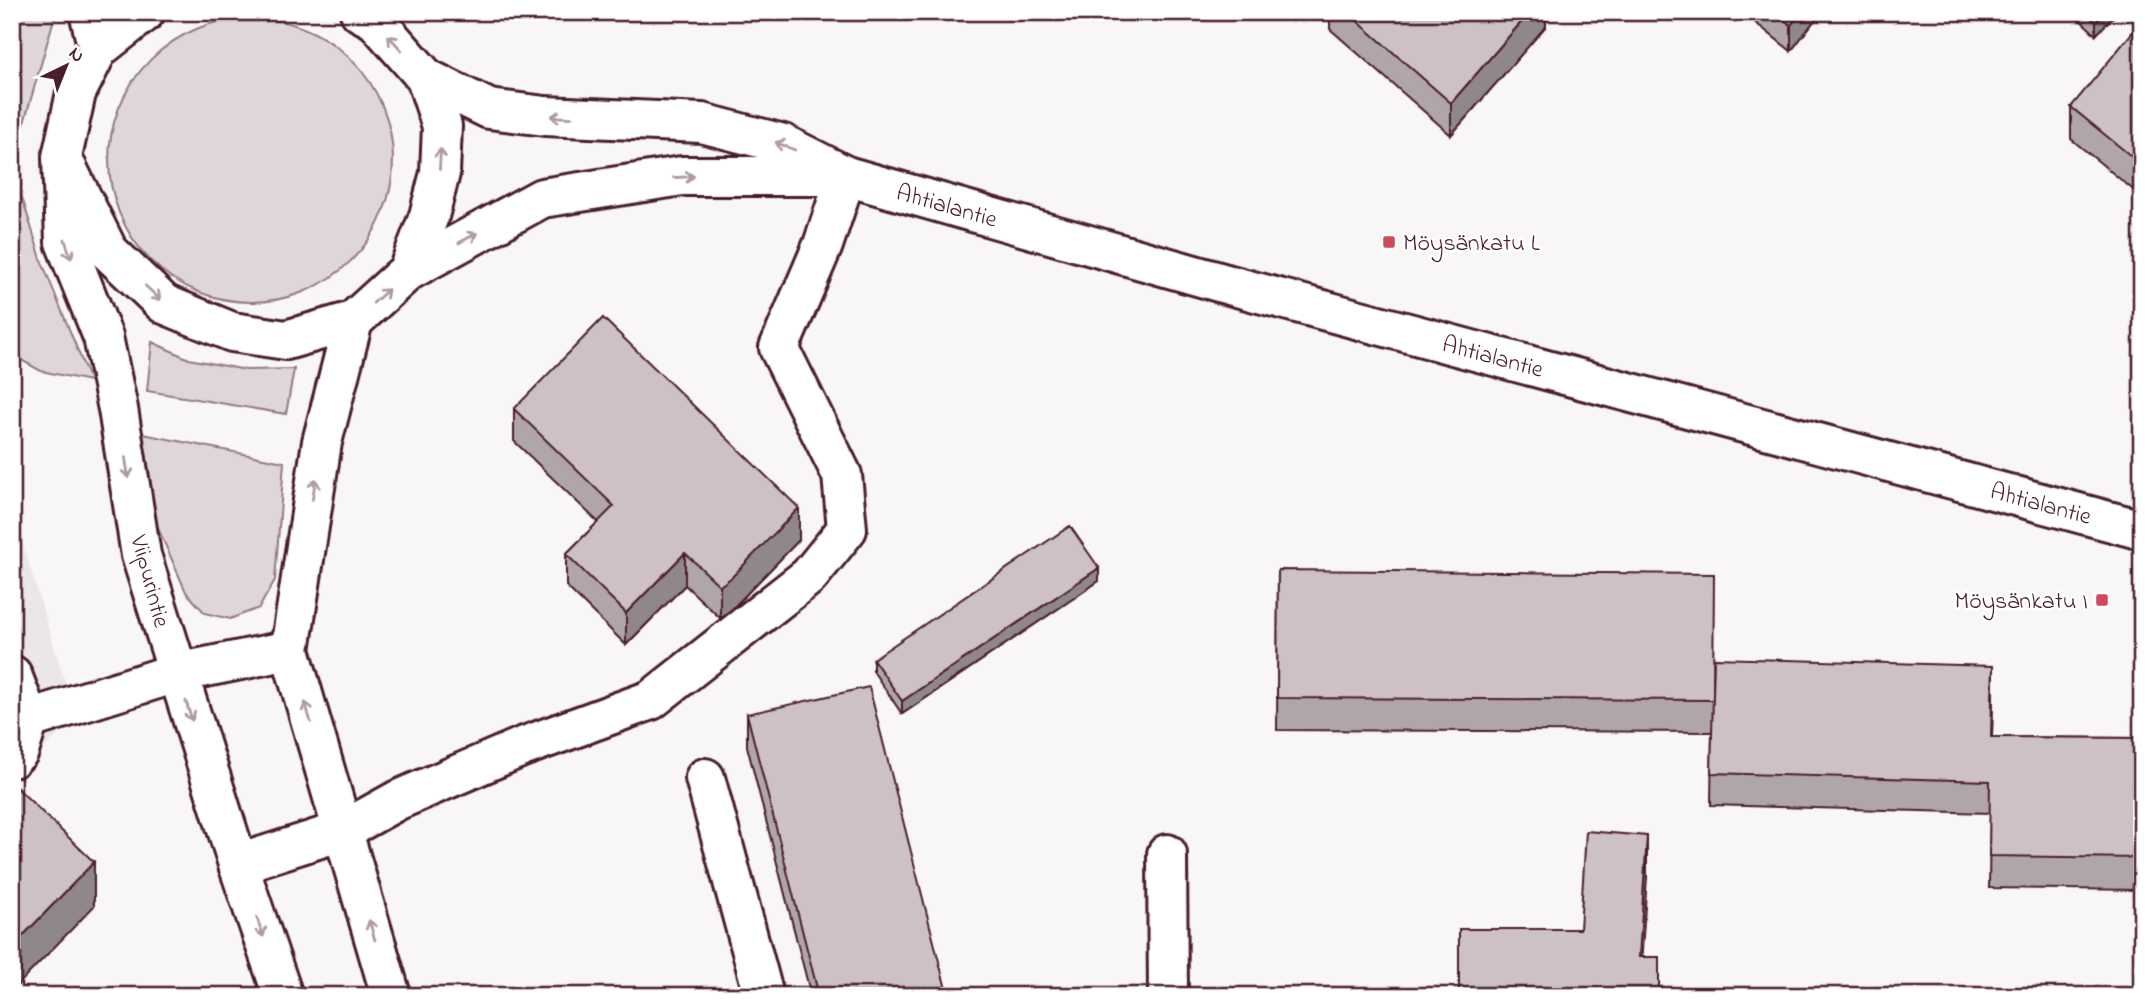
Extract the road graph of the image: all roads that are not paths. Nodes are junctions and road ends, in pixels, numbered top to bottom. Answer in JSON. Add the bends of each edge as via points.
{"nodes":[{"id":1,"x":89,"y":12,"type":"edge"},
{"id":2,"x":145,"y":12,"type":"edge"},
{"id":3,"x":360,"y":12,"type":"edge"},
{"id":4,"x":98,"y":48,"type":"junction"},
{"id":5,"x":426,"y":78,"type":"junction"},
{"id":6,"x":62,"y":157,"type":"junction"},
{"id":7,"x":846,"y":176,"type":"junction"},
{"id":8,"x":408,"y":271,"type":"junction"},
{"id":9,"x":353,"y":321,"type":"junction"},
{"id":10,"x":2142,"y":530,"type":"edge"},
{"id":11,"x":290,"y":650,"type":"junction"},
{"id":12,"x":176,"y":673,"type":"junction"},
{"id":13,"x":12,"y":675,"type":"edge"},
{"id":14,"x":29,"y":719,"type":"junction"},
{"id":15,"x":12,"y":758,"type":"edge"},
{"id":16,"x":705,"y":778,"type":"dead end"},
{"id":17,"x":342,"y":831,"type":"junction"},
{"id":18,"x":1167,"y":854,"type":"dead end"},
{"id":19,"x":238,"y":864,"type":"junction"},
{"id":20,"x":284,"y":996,"type":"edge"},
{"id":21,"x":391,"y":996,"type":"edge"},
{"id":22,"x":764,"y":996,"type":"edge"},
{"id":23,"x":1168,"y":996,"type":"edge"}],
"edges":[{"from":1,"to":4,"type":"main road"},
{"from":2,"to":4,"type":"main road"},
{"from":5,"to":3,"type":"main road","one_way":true,"via":[[375,20]]},
{"from":4,"to":6,"type":"main road","name":"Viipurintie","via":[[76,93]]},
{"from":7,"to":5,"type":"main road","name":"Ahtialantie","one_way":true,"via":[[783,144],[702,123],[489,109]]},
{"from":8,"to":5,"type":"main road","one_way":true,"via":[[440,173],[442,126]]},
{"from":6,"to":9,"type":"main road","one_way":true,"via":[[108,251],[164,304],[232,332],[286,340]]},
{"from":6,"to":12,"type":"main road","name":"Viipurintie","one_way":true,"via":[[65,242],[103,337],[141,555]]},
{"from":8,"to":7,"type":"main road","name":"Ahtialantie","one_way":true,"via":[[542,198],[682,176]]},
{"from":7,"to":10,"type":"main road","name":"Ahtialantie","via":[[1226,284]]},
{"from":7,"to":17,"type":"main road","via":[[823,245],[779,348],[842,475],[847,529],[809,576],[651,699],[522,747],[398,800]]},
{"from":9,"to":8,"type":"main road","one_way":true},
{"from":11,"to":9,"type":"main road","one_way":true,"via":[[322,442]]},
{"from":11,"to":12,"type":"main road"},
{"from":17,"to":11,"type":"main road","one_way":true},
{"from":12,"to":14,"type":"main road"},
{"from":12,"to":19,"type":"main road","name":"Viipurintie","one_way":true},
{"from":13,"to":14,"type":"main road"},
{"from":14,"to":15,"type":"main road","via":[[19,751]]},
{"from":16,"to":22,"type":"main road"},
{"from":17,"to":19,"type":"main road"},
{"from":21,"to":17,"type":"main road","one_way":true},
{"from":18,"to":23,"type":"main road"},
{"from":19,"to":20,"type":"main road","name":"Viipurintie","one_way":true}]}
